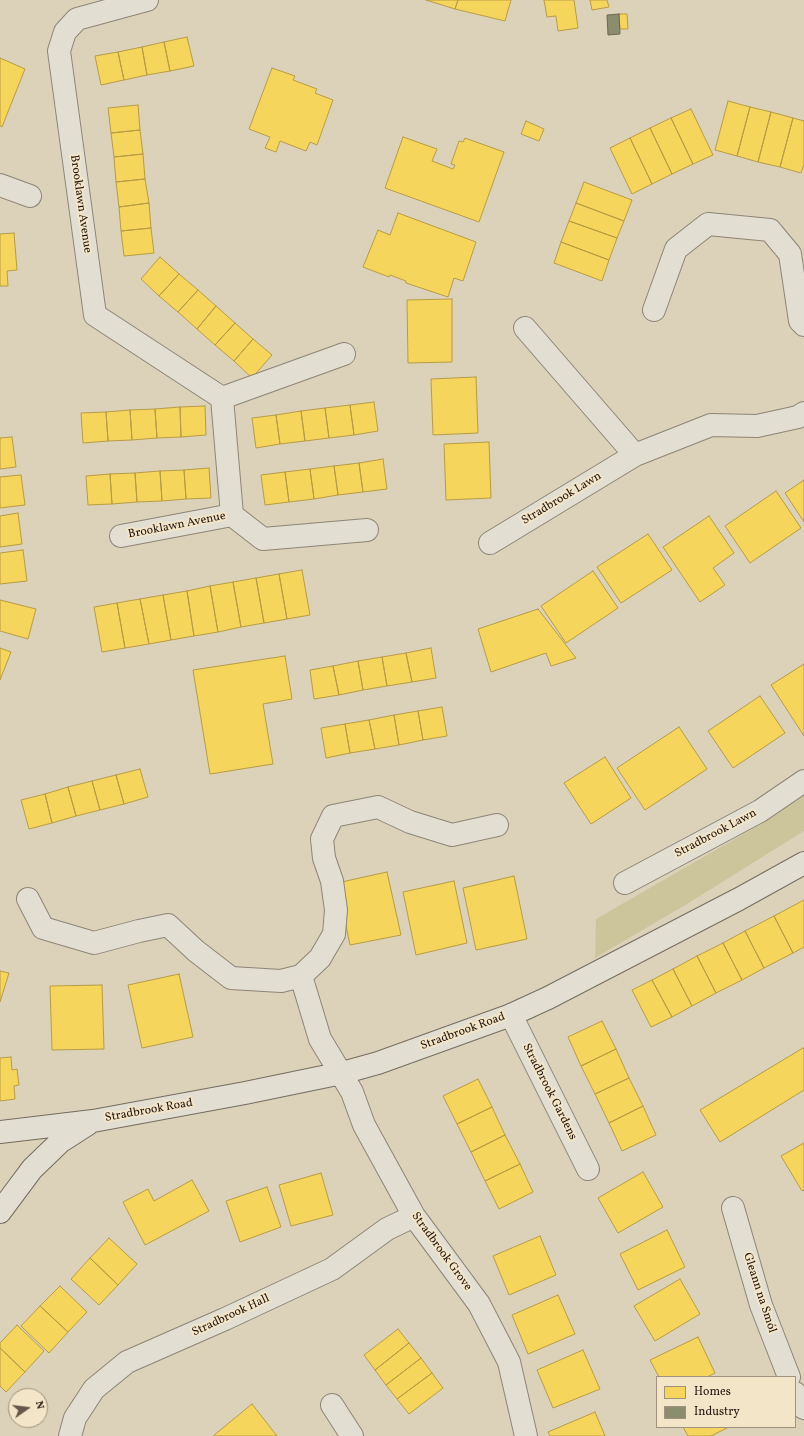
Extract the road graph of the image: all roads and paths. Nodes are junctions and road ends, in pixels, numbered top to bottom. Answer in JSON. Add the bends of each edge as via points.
{"nodes":[{"id":1,"x":147,"y":0,"type":"edge"},
{"id":2,"x":0,"y":185,"type":"edge"},
{"id":3,"x":30,"y":196,"type":"dead end"},
{"id":4,"x":654,"y":310,"type":"dead end"},
{"id":5,"x":804,"y":325,"type":"edge"},
{"id":6,"x":525,"y":328,"type":"dead end"},
{"id":7,"x":344,"y":354,"type":"dead end"},
{"id":8,"x":222,"y":398,"type":"junction"},
{"id":9,"x":804,"y":413,"type":"edge"},
{"id":10,"x":635,"y":455,"type":"junction"},
{"id":11,"x":232,"y":515,"type":"junction"},
{"id":12,"x":367,"y":530,"type":"dead end"},
{"id":13,"x":121,"y":536,"type":"dead end"},
{"id":14,"x":490,"y":543,"type":"dead end"},
{"id":15,"x":804,"y":781,"type":"edge"},
{"id":16,"x":497,"y":825,"type":"dead end"},
{"id":17,"x":804,"y":863,"type":"edge"},
{"id":18,"x":624,"y":883,"type":"dead end"},
{"id":19,"x":28,"y":898,"type":"dead end"},
{"id":20,"x":302,"y":976,"type":"junction"},
{"id":21,"x":511,"y":1016,"type":"junction"},
{"id":22,"x":342,"y":1074,"type":"junction"},
{"id":23,"x":93,"y":1121,"type":"junction"},
{"id":24,"x":0,"y":1132,"type":"edge"},
{"id":25,"x":588,"y":1169,"type":"dead end"},
{"id":26,"x":732,"y":1208,"type":"dead end"},
{"id":27,"x":0,"y":1212,"type":"edge"},
{"id":28,"x":414,"y":1216,"type":"junction"},
{"id":29,"x":789,"y":1376,"type":"edge"},
{"id":30,"x":796,"y":1395,"type":"edge"},
{"id":31,"x":332,"y":1406,"type":"dead end"},
{"id":32,"x":804,"y":1408,"type":"edge"},
{"id":33,"x":70,"y":1436,"type":"edge"},
{"id":34,"x":352,"y":1436,"type":"edge"},
{"id":35,"x":526,"y":1436,"type":"edge"}],
"edges":[{"from":1,"to":8,"type":"street","name":"Brooklawn Avenue","via":[[77,19],[65,32],[59,51],[94,315]]},
{"from":2,"to":3,"type":"street"},
{"from":4,"to":5,"type":"street","via":[[676,249],[708,224],[770,230],[790,254],[800,321]]},
{"from":6,"to":10,"type":"street"},
{"from":7,"to":8,"type":"street"},
{"from":8,"to":11,"type":"street","name":"Brooklawn Avenue"},
{"from":9,"to":10,"type":"street","name":"Stradbrook Lawn","via":[[798,417],[756,426],[711,425]]},
{"from":10,"to":14,"type":"street","name":"Stradbrook Lawn"},
{"from":11,"to":12,"type":"street","name":"Brooklawn Avenue","via":[[263,539]]},
{"from":11,"to":13,"type":"street","name":"Brooklawn Avenue"},
{"from":15,"to":18,"type":"street","name":"Stradbrook Lawn","via":[[760,811]]},
{"from":16,"to":20,"type":"street","via":[[452,835],[410,822],[378,807],[333,816],[322,840],[336,910],[334,934],[320,958]]},
{"from":17,"to":21,"type":"street","name":"Stradbrook Road","via":[[739,900]]},
{"from":19,"to":20,"type":"street","via":[[43,928],[94,943],[168,925],[231,978],[281,981]]},
{"from":20,"to":22,"type":"street","name":"Stradbrook Grove","via":[[320,1039]]},
{"from":21,"to":22,"type":"street","name":"Stradbrook Road"},
{"from":21,"to":25,"type":"street","name":"Stradbrook Gardens"},
{"from":22,"to":23,"type":"street","name":"Stradbrook Road"},
{"from":22,"to":28,"type":"street","name":"Stradbrook Grove","via":[[352,1092],[364,1125]]},
{"from":23,"to":24,"type":"street","name":"Stradbrook Road"},
{"from":23,"to":27,"type":"street","name":"Stradbrook Road","via":[[60,1142],[32,1169]]},
{"from":26,"to":29,"type":"street","name":"Gleann na Smól","via":[[761,1305]]},
{"from":28,"to":33,"type":"street","name":"Stradbrook Hall","via":[[387,1229],[332,1269],[127,1362],[94,1389],[75,1418]]},
{"from":28,"to":35,"type":"street","name":"Stradbrook Grove","via":[[479,1304],[509,1362]]},
{"from":30,"to":32,"type":"street"},
{"from":31,"to":34,"type":"street"}]}
